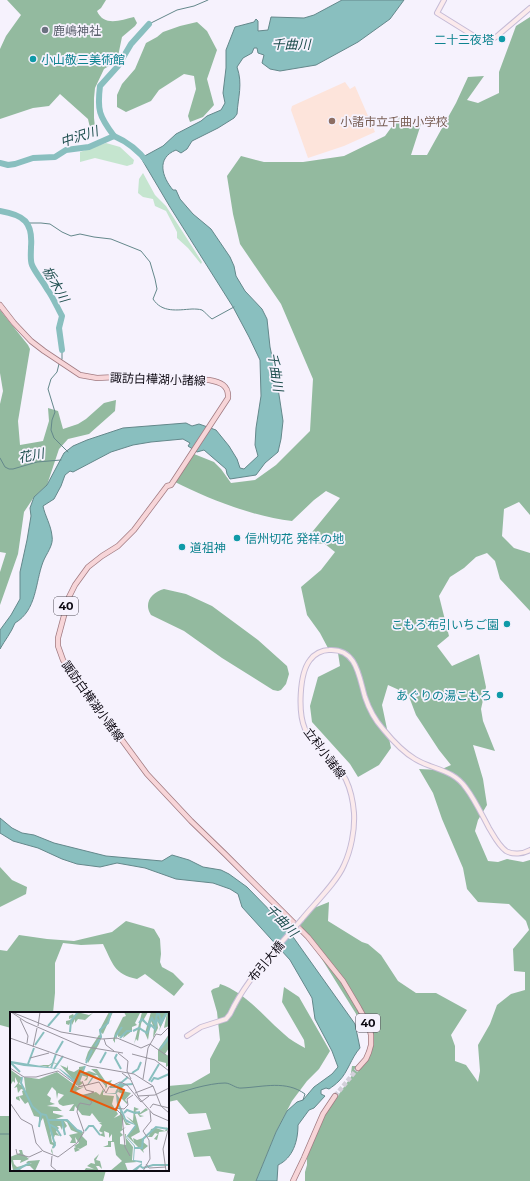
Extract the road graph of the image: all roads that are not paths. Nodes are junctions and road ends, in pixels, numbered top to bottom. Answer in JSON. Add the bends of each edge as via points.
{"nodes":[{"id":1,"x":444,"y":0,"type":"edge"},
{"id":2,"x":530,"y":8,"type":"edge"},
{"id":3,"x":0,"y":305,"type":"edge"},
{"id":4,"x":530,"y":850,"type":"edge"},
{"id":5,"x":302,"y":919,"type":"joint"},
{"id":6,"x":187,"y":1036,"type":"dead end"},
{"id":7,"x":358,"y":1068,"type":"tunnel mouth"},
{"id":8,"x":336,"y":1096,"type":"tunnel mouth"},
{"id":9,"x":293,"y":1181,"type":"edge"}],
"edges":[{"from":1,"to":2,"type":"main road","via":[[437,13],[482,41],[496,37]]},
{"from":3,"to":7,"type":"main road","name":"諏訪白樺湖小諸線","number":"40","via":[[31,341],[80,375],[97,378],[209,380],[220,382],[226,387],[228,398],[170,485],[134,530],[118,546],[88,568],[75,585],[61,624],[59,651],[71,672],[146,774],[308,938],[343,981],[369,1026],[371,1035],[369,1052]]},
{"from":4,"to":5,"type":"main road","name":"立科小諸線","via":[[516,854],[505,850],[461,781],[449,773],[414,759],[383,729],[371,712],[357,668],[351,658],[341,651],[321,652],[311,658],[305,669],[301,712],[304,727],[309,735],[340,768],[348,783],[354,814],[353,832],[344,866]]},
{"from":5,"to":6,"type":"main road","name":"布引大橋","bridge":true,"via":[[247,983],[226,1019],[201,1027]]},
{"from":8,"to":9,"type":"main road","via":[[323,1114]]}]}
